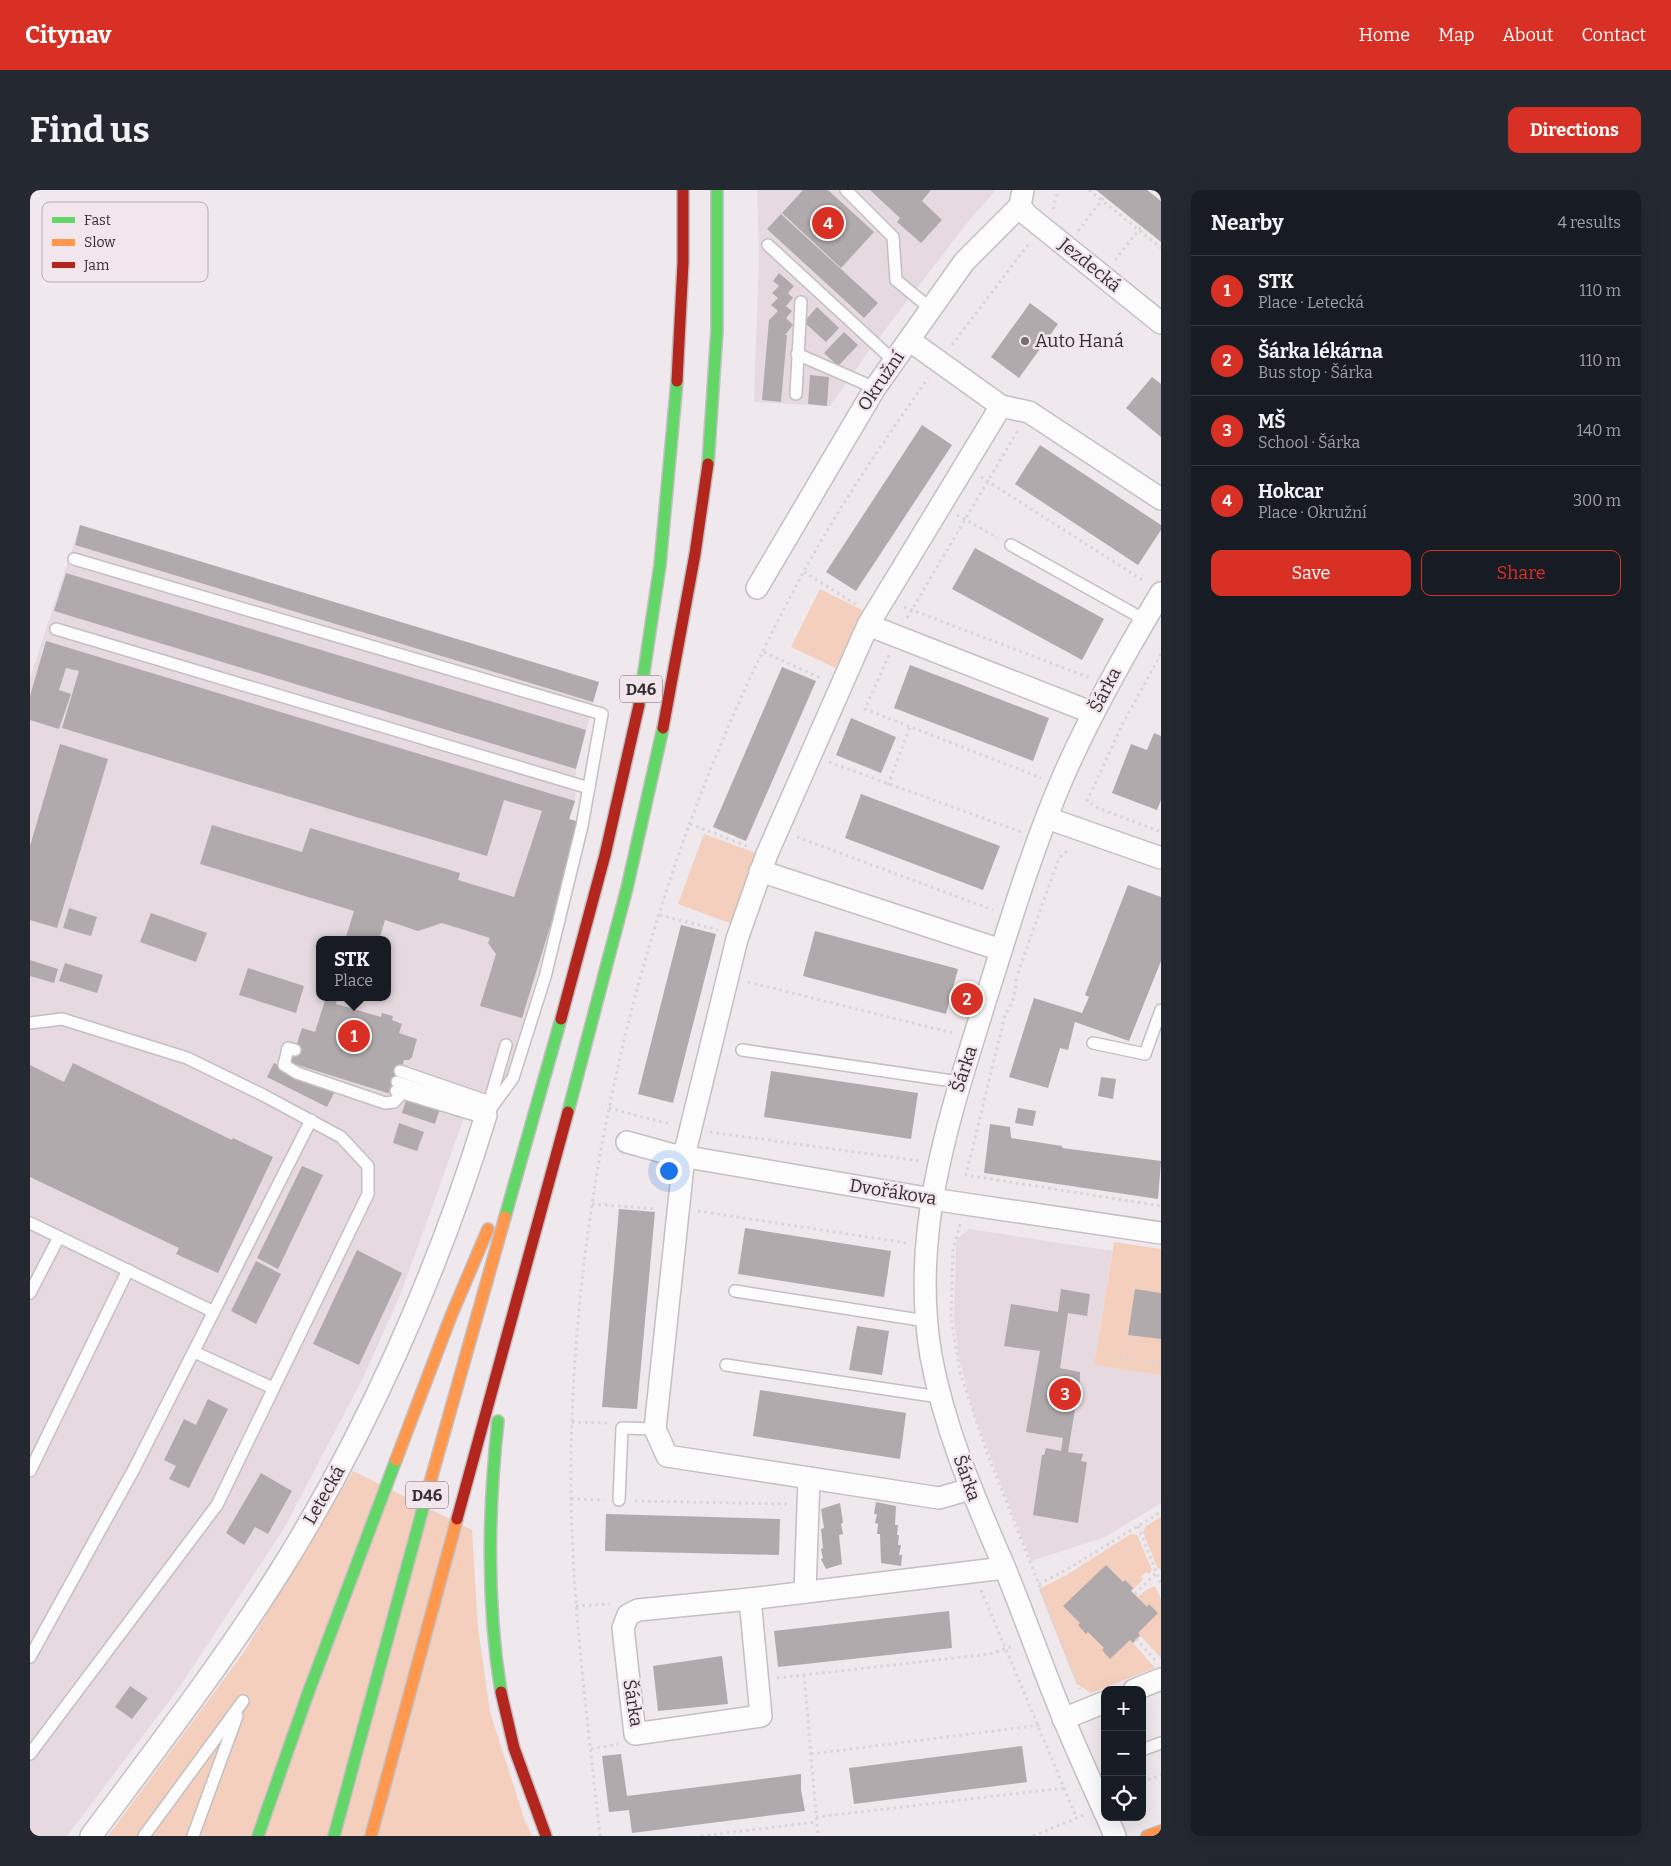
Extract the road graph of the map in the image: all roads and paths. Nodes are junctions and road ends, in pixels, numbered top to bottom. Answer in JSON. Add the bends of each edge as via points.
{"nodes":[{"id":1,"x":683,"y":190,"type":"edge"},
{"id":2,"x":717,"y":190,"type":"edge"},
{"id":3,"x":846,"y":190,"type":"edge"},
{"id":4,"x":1089,"y":190,"type":"edge"},
{"id":5,"x":1022,"y":198,"type":"edge"},
{"id":6,"x":1103,"y":199,"type":"junction"},
{"id":7,"x":1140,"y":228,"type":"junction"},
{"id":8,"x":1074,"y":235,"type":"dead end"},
{"id":9,"x":768,"y":245,"type":"dead end"},
{"id":10,"x":1161,"y":248,"type":"edge"},
{"id":11,"x":1112,"y":265,"type":"dead end"},
{"id":12,"x":801,"y":302,"type":"dead end"},
{"id":13,"x":931,"y":309,"type":"junction"},
{"id":14,"x":1161,"y":323,"type":"edge"},
{"id":15,"x":909,"y":340,"type":"junction"},
{"id":16,"x":797,"y":354,"type":"junction"},
{"id":17,"x":894,"y":361,"type":"junction"},
{"id":18,"x":875,"y":388,"type":"junction"},
{"id":19,"x":796,"y":394,"type":"dead end"},
{"id":20,"x":1001,"y":406,"type":"junction"},
{"id":21,"x":1029,"y":412,"type":"junction"},
{"id":22,"x":965,"y":465,"type":"junction"},
{"id":23,"x":988,"y":481,"type":"junction"},
{"id":24,"x":1161,"y":499,"type":"edge"},
{"id":25,"x":939,"y":505,"type":"junction"},
{"id":26,"x":965,"y":520,"type":"junction"},
{"id":27,"x":1012,"y":545,"type":"joint"},
{"id":28,"x":74,"y":559,"type":"dead end"},
{"id":29,"x":804,"y":572,"type":"dead end"},
{"id":30,"x":757,"y":588,"type":"dead end"},
{"id":31,"x":1155,"y":589,"type":"edge"},
{"id":32,"x":912,"y":610,"type":"junction"},
{"id":33,"x":874,"y":612,"type":"junction"},
{"id":34,"x":1145,"y":620,"type":"junction"},
{"id":35,"x":56,"y":629,"type":"dead end"},
{"id":36,"x":898,"y":636,"type":"junction"},
{"id":37,"x":764,"y":652,"type":"dead end"},
{"id":38,"x":1161,"y":654,"type":"edge"},
{"id":39,"x":1095,"y":680,"type":"dead end"},
{"id":40,"x":836,"y":692,"type":"junction"},
{"id":41,"x":1093,"y":713,"type":"junction"},
{"id":42,"x":910,"y":727,"type":"junction"},
{"id":43,"x":809,"y":754,"type":"junction"},
{"id":44,"x":1047,"y":780,"type":"dead end"},
{"id":45,"x":888,"y":785,"type":"junction"},
{"id":46,"x":589,"y":788,"type":"junction"},
{"id":47,"x":1047,"y":818,"type":"junction"},
{"id":48,"x":690,"y":824,"type":"dead end"},
{"id":49,"x":777,"y":830,"type":"junction"},
{"id":50,"x":1161,"y":832,"type":"edge"},
{"id":51,"x":1026,"y":834,"type":"dead end"},
{"id":52,"x":1072,"y":848,"type":"dead end"},
{"id":53,"x":1161,"y":858,"type":"edge"},
{"id":54,"x":763,"y":862,"type":"junction"},
{"id":55,"x":998,"y":912,"type":"dead end"},
{"id":56,"x":660,"y":915,"type":"dead end"},
{"id":57,"x":737,"y":939,"type":"junction"},
{"id":58,"x":1001,"y":950,"type":"junction"},
{"id":59,"x":727,"y":977,"type":"junction"},
{"id":60,"x":1161,"y":1010,"type":"edge"},
{"id":61,"x":30,"y":1023,"type":"edge"},
{"id":62,"x":959,"y":1034,"type":"dead end"},
{"id":63,"x":1093,"y":1043,"type":"dead end"},
{"id":64,"x":506,"y":1045,"type":"dead end"},
{"id":65,"x":742,"y":1050,"type":"dead end"},
{"id":66,"x":291,"y":1056,"type":"dead end"},
{"id":67,"x":959,"y":1082,"type":"junction"},
{"id":68,"x":399,"y":1084,"type":"junction"},
{"id":69,"x":609,"y":1108,"type":"dead end"},
{"id":70,"x":487,"y":1112,"type":"junction"},
{"id":71,"x":310,"y":1120,"type":"junction"},
{"id":72,"x":690,"y":1129,"type":"junction"},
{"id":73,"x":627,"y":1142,"type":"dead end"},
{"id":74,"x":522,"y":1155,"type":"junction"},
{"id":75,"x":684,"y":1156,"type":"junction"},
{"id":76,"x":925,"y":1162,"type":"dead end"},
{"id":77,"x":932,"y":1200,"type":"junction"},
{"id":78,"x":592,"y":1204,"type":"dead end"},
{"id":79,"x":1161,"y":1206,"type":"edge"},
{"id":80,"x":678,"y":1211,"type":"junction"},
{"id":81,"x":962,"y":1221,"type":"dead end"},
{"id":82,"x":30,"y":1223,"type":"edge"},
{"id":83,"x":1161,"y":1233,"type":"edge"},
{"id":84,"x":59,"y":1237,"type":"junction"},
{"id":85,"x":910,"y":1243,"type":"dead end"},
{"id":86,"x":128,"y":1270,"type":"junction"},
{"id":87,"x":735,"y":1291,"type":"dead end"},
{"id":88,"x":30,"y":1293,"type":"edge"},
{"id":89,"x":214,"y":1312,"type":"junction"},
{"id":90,"x":926,"y":1321,"type":"junction"},
{"id":91,"x":512,"y":1322,"type":"junction"},
{"id":92,"x":194,"y":1352,"type":"junction"},
{"id":93,"x":1113,"y":1356,"type":"dead end"},
{"id":94,"x":1161,"y":1362,"type":"edge"},
{"id":95,"x":726,"y":1365,"type":"dead end"},
{"id":96,"x":274,"y":1388,"type":"junction"},
{"id":97,"x":939,"y":1397,"type":"junction"},
{"id":98,"x":572,"y":1422,"type":"dead end"},
{"id":99,"x":622,"y":1428,"type":"junction"},
{"id":100,"x":655,"y":1429,"type":"junction"},
{"id":101,"x":30,"y":1471,"type":"edge"},
{"id":102,"x":809,"y":1478,"type":"junction"},
{"id":103,"x":970,"y":1488,"type":"junction"},
{"id":104,"x":571,"y":1499,"type":"dead end"},
{"id":105,"x":619,"y":1500,"type":"junction"},
{"id":106,"x":807,"y":1504,"type":"junction"},
{"id":107,"x":1161,"y":1512,"type":"edge"},
{"id":108,"x":1138,"y":1526,"type":"junction"},
{"id":109,"x":1004,"y":1568,"type":"junction"},
{"id":110,"x":1156,"y":1573,"type":"junction"},
{"id":111,"x":1038,"y":1584,"type":"junction"},
{"id":112,"x":1161,"y":1584,"type":"edge"},
{"id":113,"x":804,"y":1592,"type":"junction"},
{"id":114,"x":1135,"y":1594,"type":"dead end"},
{"id":115,"x":1015,"y":1595,"type":"junction"},
{"id":116,"x":750,"y":1599,"type":"junction"},
{"id":117,"x":576,"y":1606,"type":"dead end"},
{"id":118,"x":628,"y":1615,"type":"junction"},
{"id":119,"x":1032,"y":1638,"type":"junction"},
{"id":120,"x":1136,"y":1639,"type":"dead end"},
{"id":121,"x":30,"y":1657,"type":"edge"},
{"id":122,"x":1161,"y":1666,"type":"edge"},
{"id":123,"x":804,"y":1675,"type":"junction"},
{"id":124,"x":759,"y":1679,"type":"junction"},
{"id":125,"x":1161,"y":1679,"type":"edge"},
{"id":126,"x":1144,"y":1686,"type":"edge"},
{"id":127,"x":1081,"y":1691,"type":"dead end"},
{"id":128,"x":1101,"y":1704,"type":"edge"},
{"id":129,"x":1063,"y":1719,"type":"junction"},
{"id":130,"x":635,"y":1734,"type":"junction"},
{"id":131,"x":1161,"y":1743,"type":"edge"},
{"id":132,"x":591,"y":1748,"type":"dead end"},
{"id":133,"x":1146,"y":1749,"type":"edge"},
{"id":134,"x":30,"y":1754,"type":"edge"},
{"id":135,"x":811,"y":1754,"type":"junction"},
{"id":136,"x":1161,"y":1775,"type":"edge"},
{"id":137,"x":1146,"y":1781,"type":"edge"},
{"id":138,"x":1064,"y":1788,"type":"dead end"},
{"id":139,"x":1101,"y":1805,"type":"edge"},
{"id":140,"x":1101,"y":1813,"type":"edge"},
{"id":141,"x":816,"y":1820,"type":"junction"},
{"id":142,"x":1108,"y":1821,"type":"edge"},
{"id":143,"x":1161,"y":1831,"type":"edge"},
{"id":144,"x":92,"y":1836,"type":"edge"},
{"id":145,"x":144,"y":1836,"type":"edge"},
{"id":146,"x":192,"y":1836,"type":"edge"},
{"id":147,"x":258,"y":1836,"type":"edge"},
{"id":148,"x":334,"y":1836,"type":"edge"},
{"id":149,"x":371,"y":1836,"type":"edge"},
{"id":150,"x":546,"y":1836,"type":"edge"},
{"id":151,"x":701,"y":1836,"type":"edge"},
{"id":152,"x":818,"y":1836,"type":"edge"},
{"id":153,"x":1033,"y":1836,"type":"edge"},
{"id":154,"x":1115,"y":1836,"type":"edge"},
{"id":155,"x":1148,"y":1836,"type":"edge"}],
"edges":[{"from":1,"to":74,"type":"main road","number":"D46","via":[[680,334],[672,465],[645,673],[612,824]]},
{"from":2,"to":91,"type":"main road","number":"D46","via":[[719,288],[708,465],[676,672],[639,844]]},
{"from":3,"to":13,"type":"lane","via":[[894,237],[896,280]]},
{"from":4,"to":6,"type":"path"},
{"from":5,"to":13,"type":"street","name":"Okružní","via":[[964,262]]},
{"from":5,"to":14,"type":"street","name":"Jezdecká","via":[[1027,215]]},
{"from":6,"to":7,"type":"path"},
{"from":6,"to":8,"type":"path"},
{"from":7,"to":10,"type":"path"},
{"from":7,"to":11,"type":"path"},
{"from":9,"to":17,"type":"lane"},
{"from":12,"to":16,"type":"lane"},
{"from":13,"to":15,"type":"street","name":"Okružní"},
{"from":15,"to":17,"type":"street","name":"Okružní"},
{"from":15,"to":20,"type":"street"},
{"from":16,"to":18,"type":"lane"},
{"from":16,"to":19,"type":"lane"},
{"from":17,"to":18,"type":"street","name":"Okružní"},
{"from":18,"to":30,"type":"street","name":"Okružní"},
{"from":20,"to":21,"type":"street"},
{"from":20,"to":22,"type":"street"},
{"from":21,"to":23,"type":"path"},
{"from":21,"to":24,"type":"street"},
{"from":22,"to":23,"type":"path"},
{"from":22,"to":25,"type":"street"},
{"from":23,"to":26,"type":"path"},
{"from":23,"to":31,"type":"path"},
{"from":25,"to":26,"type":"path"},
{"from":25,"to":33,"type":"street"},
{"from":26,"to":27,"type":"path"},
{"from":26,"to":32,"type":"path"},
{"from":27,"to":34,"type":"lane"},
{"from":28,"to":46,"type":"lane","via":[[602,714]]},
{"from":29,"to":33,"type":"path"},
{"from":31,"to":34,"type":"street","name":"Šárka"},
{"from":32,"to":33,"type":"path"},
{"from":32,"to":36,"type":"path"},
{"from":32,"to":39,"type":"path"},
{"from":33,"to":36,"type":"street"},
{"from":33,"to":40,"type":"street"},
{"from":34,"to":41,"type":"street","name":"Šárka"},
{"from":35,"to":46,"type":"lane"},
{"from":36,"to":41,"type":"street"},
{"from":36,"to":42,"type":"path","via":[[865,709]]},
{"from":37,"to":40,"type":"path","via":[[818,676]]},
{"from":38,"to":50,"type":"path","via":[[1087,801]]},
{"from":40,"to":43,"type":"street"},
{"from":41,"to":47,"type":"street","name":"Šárka"},
{"from":42,"to":44,"type":"path"},
{"from":42,"to":45,"type":"path"},
{"from":43,"to":45,"type":"path"},
{"from":43,"to":49,"type":"street"},
{"from":45,"to":51,"type":"path"},
{"from":46,"to":70,"type":"lane","via":[[545,977],[513,1078]]},
{"from":47,"to":53,"type":"street"},
{"from":47,"to":58,"type":"street","name":"Šárka"},
{"from":48,"to":54,"type":"path"},
{"from":49,"to":54,"type":"street"},
{"from":49,"to":55,"type":"path"},
{"from":52,"to":79,"type":"path","via":[[1058,858],[1005,1015],[966,1175]]},
{"from":54,"to":57,"type":"street"},
{"from":54,"to":58,"type":"street"},
{"from":56,"to":57,"type":"path","via":[[717,930]]},
{"from":57,"to":59,"type":"street"},
{"from":58,"to":67,"type":"street","name":"Šárka"},
{"from":59,"to":62,"type":"path"},
{"from":59,"to":72,"type":"street"},
{"from":60,"to":63,"type":"lane","via":[[1145,1054]]},
{"from":61,"to":71,"type":"lane","via":[[62,1019],[187,1058]]},
{"from":64,"to":70,"type":"lane"},
{"from":65,"to":67,"type":"lane"},
{"from":66,"to":68,"type":"lane","via":[[284,1065],[297,1073],[385,1103],[394,1102]]},
{"from":67,"to":77,"type":"street","name":"Šárka","via":[[942,1141]]},
{"from":68,"to":70,"type":"lane"},
{"from":68,"to":70,"type":"lane"},
{"from":69,"to":72,"type":"path"},
{"from":70,"to":144,"type":"street","name":"Letecká","via":[[408,1326],[348,1452],[278,1575],[224,1657]]},
{"from":71,"to":89,"type":"lane"},
{"from":71,"to":96,"type":"lane","via":[[341,1137],[368,1166],[368,1194]]},
{"from":72,"to":75,"type":"street"},
{"from":72,"to":76,"type":"path"},
{"from":73,"to":75,"type":"street","name":"Dvořákova"},
{"from":74,"to":147,"type":"main road","via":[[463,1285],[285,1754]]},
{"from":74,"to":148,"type":"main road","number":"D46"},
{"from":75,"to":77,"type":"street","name":"Dvořákova"},
{"from":75,"to":80,"type":"street"},
{"from":77,"to":83,"type":"street","name":"Dvořákova"},
{"from":77,"to":90,"type":"street","name":"Šárka","via":[[924,1277]]},
{"from":78,"to":80,"type":"path"},
{"from":80,"to":85,"type":"path","via":[[686,1209]]},
{"from":80,"to":100,"type":"street"},
{"from":81,"to":111,"type":"path","via":[[954,1243],[952,1269],[952,1317],[957,1357],[974,1420]]},
{"from":82,"to":84,"type":"lane"},
{"from":84,"to":86,"type":"lane"},
{"from":84,"to":88,"type":"lane"},
{"from":86,"to":89,"type":"lane"},
{"from":86,"to":101,"type":"lane"},
{"from":87,"to":90,"type":"lane"},
{"from":89,"to":92,"type":"lane"},
{"from":90,"to":97,"type":"street","name":"Šárka"},
{"from":91,"to":149,"type":"main road","number":"D46"},
{"from":91,"to":150,"type":"main road","via":[[493,1480],[489,1571],[491,1604],[497,1670],[510,1736]]},
{"from":92,"to":96,"type":"lane"},
{"from":92,"to":121,"type":"lane","via":[[134,1469]]},
{"from":93,"to":94,"type":"path"},
{"from":95,"to":97,"type":"lane"},
{"from":96,"to":134,"type":"lane","via":[[217,1506]]},
{"from":97,"to":103,"type":"street","name":"Šárka"},
{"from":98,"to":99,"type":"path","via":[[610,1423]]},
{"from":99,"to":100,"type":"lane"},
{"from":99,"to":105,"type":"lane"},
{"from":100,"to":102,"type":"street","via":[[667,1456]]},
{"from":102,"to":103,"type":"street","via":[[939,1498]]},
{"from":102,"to":106,"type":"street"},
{"from":103,"to":109,"type":"street","name":"Šárka"},
{"from":104,"to":105,"type":"path"},
{"from":105,"to":106,"type":"path"},
{"from":106,"to":113,"type":"street"},
{"from":107,"to":108,"type":"path"},
{"from":108,"to":110,"type":"path"},
{"from":108,"to":111,"type":"path"},
{"from":109,"to":113,"type":"street"},
{"from":109,"to":115,"type":"street","name":"Šárka"},
{"from":110,"to":112,"type":"path"},
{"from":110,"to":114,"type":"path"},
{"from":111,"to":115,"type":"path"},
{"from":111,"to":127,"type":"path"},
{"from":113,"to":116,"type":"street"},
{"from":115,"to":119,"type":"street","name":"Šárka"},
{"from":116,"to":118,"type":"street","via":[[638,1610]]},
{"from":116,"to":124,"type":"street","name":"Šárka"},
{"from":117,"to":118,"type":"path","via":[[612,1604]]},
{"from":118,"to":130,"type":"street","name":"Šárka","via":[[623,1628]]},
{"from":119,"to":123,"type":"path","via":[[990,1654]]},
{"from":119,"to":129,"type":"street","name":"Šárka"},
{"from":120,"to":122,"type":"path"},
{"from":123,"to":124,"type":"path"},
{"from":123,"to":135,"type":"path"},
{"from":124,"to":130,"type":"street","name":"Šárka","via":[[761,1716]]},
{"from":125,"to":126,"type":"street"},
{"from":128,"to":129,"type":"street"},
{"from":129,"to":135,"type":"path","via":[[1039,1725]]},
{"from":129,"to":139,"type":"street","name":"Šárka"},
{"from":130,"to":132,"type":"path","via":[[624,1743]]},
{"from":131,"to":133,"type":"lane"},
{"from":135,"to":141,"type":"path"},
{"from":136,"to":137,"type":"path"},
{"from":138,"to":141,"type":"path"},
{"from":140,"to":153,"type":"path"},
{"from":141,"to":151,"type":"path"},
{"from":141,"to":152,"type":"path"},
{"from":142,"to":154,"type":"street","name":"Šárka"},
{"from":143,"to":155,"type":"main road"},
{"from":145,"to":146,"type":"lane","via":[[243,1702]]}]}
